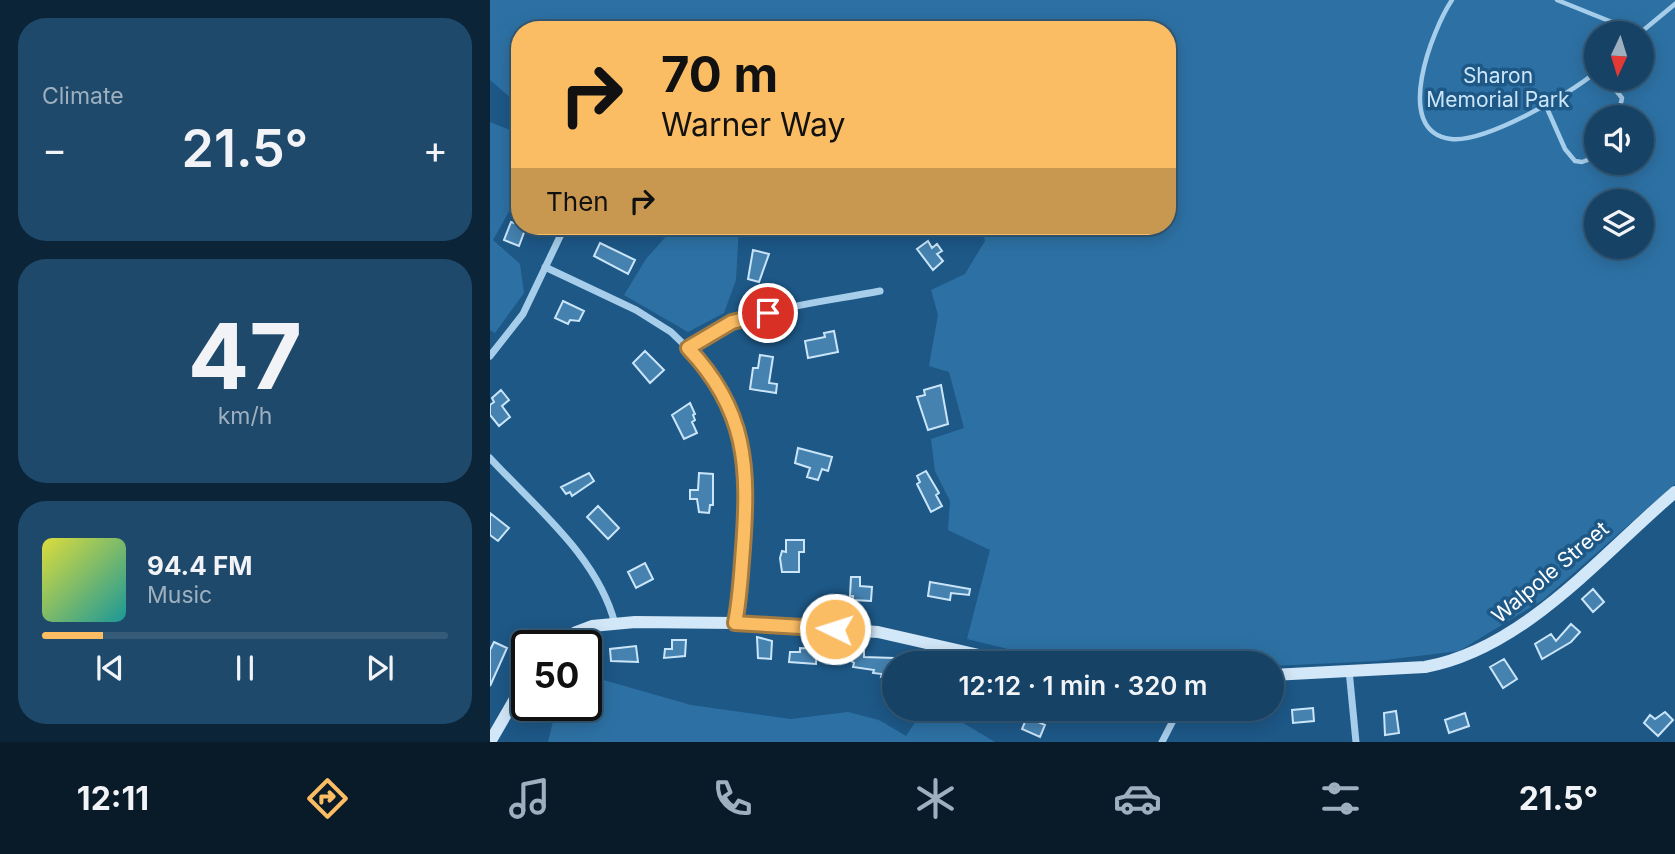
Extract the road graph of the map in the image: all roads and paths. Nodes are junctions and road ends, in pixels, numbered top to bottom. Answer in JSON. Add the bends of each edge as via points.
{"nodes":[{"id":1,"x":1452,"y":0,"type":"edge"},
{"id":2,"x":1557,"y":0,"type":"edge"},
{"id":3,"x":1675,"y":4,"type":"edge"},
{"id":4,"x":1609,"y":21,"type":"edge"},
{"id":5,"x":1654,"y":21,"type":"edge"},
{"id":6,"x":1584,"y":80,"type":"edge"},
{"id":7,"x":1546,"y":106,"type":"junction"},
{"id":8,"x":1584,"y":161,"type":"edge"},
{"id":9,"x":561,"y":235,"type":"edge"},
{"id":10,"x":545,"y":267,"type":"junction"},
{"id":11,"x":880,"y":291,"type":"dead end"},
{"id":12,"x":688,"y":348,"type":"junction"},
{"id":13,"x":490,"y":356,"type":"edge"},
{"id":14,"x":490,"y":458,"type":"edge"},
{"id":15,"x":1675,"y":492,"type":"edge"},
{"id":16,"x":735,"y":623,"type":"junction"},
{"id":17,"x":615,"y":624,"type":"junction"},
{"id":18,"x":586,"y":630,"type":"edge"},
{"id":19,"x":961,"y":651,"type":"edge"},
{"id":20,"x":1349,"y":670,"type":"junction"},
{"id":21,"x":1284,"y":674,"type":"edge"},
{"id":22,"x":511,"y":706,"type":"edge"},
{"id":23,"x":1173,"y":721,"type":"edge"},
{"id":24,"x":490,"y":742,"type":"edge"},
{"id":25,"x":1163,"y":742,"type":"edge"},
{"id":26,"x":1356,"y":742,"type":"edge"}],
"edges":[{"from":1,"to":7,"type":"lane","via":[[1435,29],[1422,75],[1420,103],[1429,127],[1442,137],[1465,138]]},
{"from":2,"to":4,"type":"lane"},
{"from":3,"to":5,"type":"lane"},
{"from":6,"to":7,"type":"lane"},
{"from":7,"to":8,"type":"lane","via":[[1570,156]]},
{"from":9,"to":10,"type":"street"},
{"from":10,"to":12,"type":"street","via":[[656,321]]},
{"from":10,"to":13,"type":"street","via":[[523,314]]},
{"from":11,"to":12,"type":"street","via":[[750,316],[721,327]]},
{"from":12,"to":16,"type":"street","via":[[732,414],[746,462]]},
{"from":14,"to":17,"type":"street","via":[[586,562],[604,590]]},
{"from":15,"to":20,"type":"main road","name":"Walpole Street","via":[[1537,613],[1484,649],[1425,667]]},
{"from":16,"to":17,"type":"main road"},
{"from":16,"to":19,"type":"main road","via":[[878,632]]},
{"from":17,"to":18,"type":"main road"},
{"from":20,"to":21,"type":"main road","name":"Walpole Street"},
{"from":20,"to":26,"type":"street"},
{"from":22,"to":24,"type":"main road"},
{"from":23,"to":25,"type":"street"}]}
